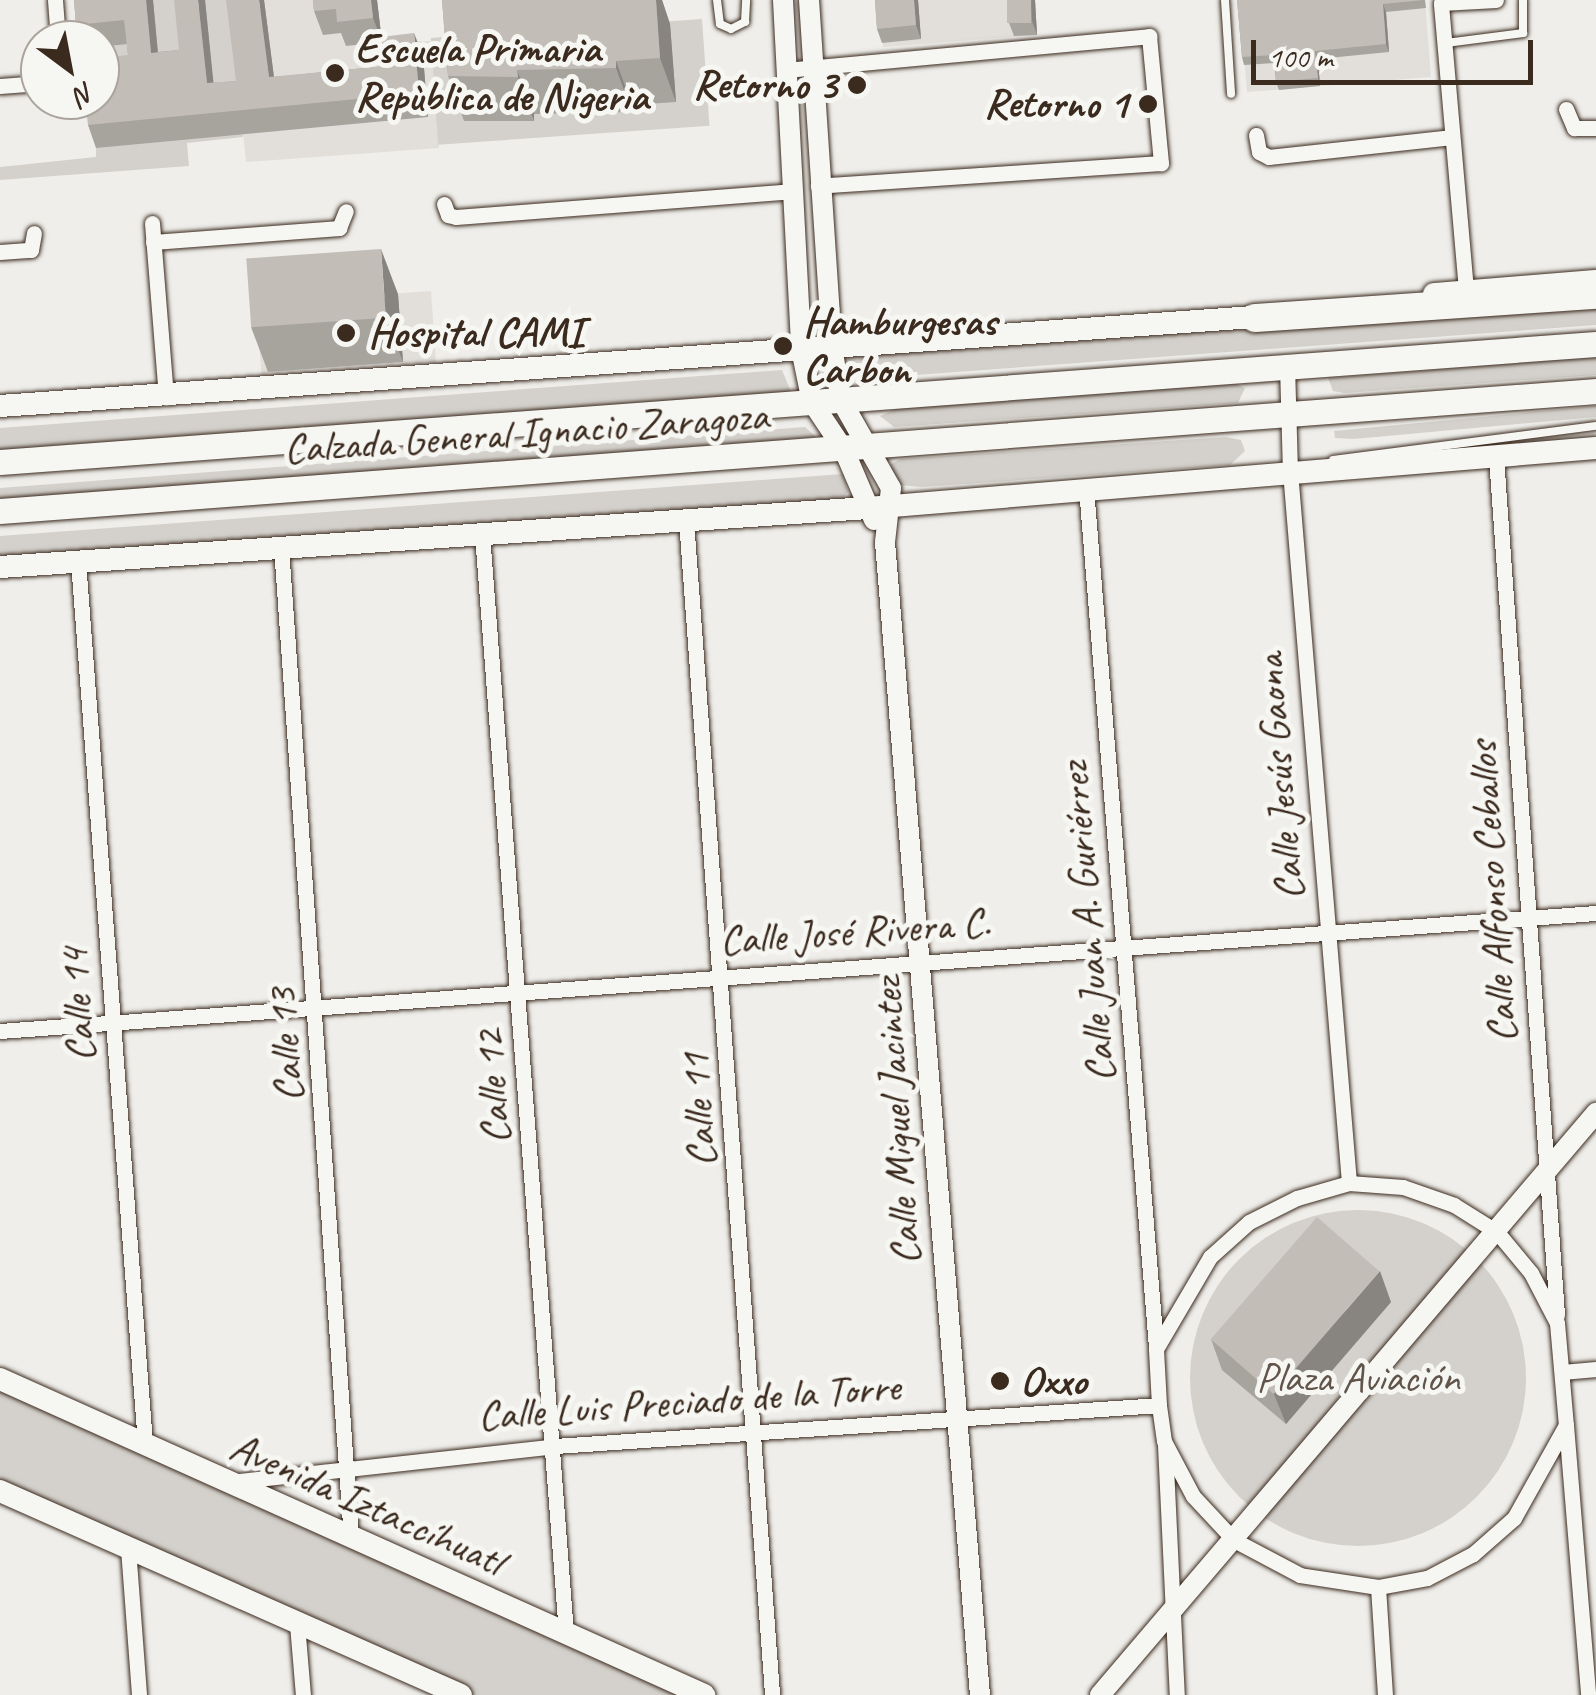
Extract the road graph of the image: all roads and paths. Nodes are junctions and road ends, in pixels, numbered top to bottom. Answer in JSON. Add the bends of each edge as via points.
{"nodes":[{"id":1,"x":717,"y":0,"type":"edge"},
{"id":2,"x":746,"y":0,"type":"edge"},
{"id":3,"x":783,"y":0,"type":"edge"},
{"id":4,"x":808,"y":0,"type":"edge"},
{"id":5,"x":1225,"y":0,"type":"edge"},
{"id":6,"x":1496,"y":0,"type":"edge"},
{"id":7,"x":1523,"y":0,"type":"edge"},
{"id":8,"x":1441,"y":2,"type":"edge"},
{"id":9,"x":1446,"y":44,"type":"junction"},
{"id":10,"x":812,"y":68,"type":"junction"},
{"id":11,"x":785,"y":70,"type":"junction"},
{"id":12,"x":1231,"y":94,"type":"dead end"},
{"id":13,"x":1566,"y":109,"type":"dead end"},
{"id":14,"x":1596,"y":128,"type":"edge"},
{"id":15,"x":1256,"y":135,"type":"dead end"},
{"id":16,"x":1452,"y":137,"type":"junction"},
{"id":17,"x":818,"y":186,"type":"junction"},
{"id":18,"x":791,"y":191,"type":"junction"},
{"id":19,"x":444,"y":204,"type":"dead end"},
{"id":20,"x":346,"y":211,"type":"dead end"},
{"id":21,"x":152,"y":223,"type":"dead end"},
{"id":22,"x":34,"y":232,"type":"dead end"},
{"id":23,"x":153,"y":242,"type":"junction"},
{"id":24,"x":0,"y":252,"type":"edge"},
{"id":25,"x":1596,"y":281,"type":"edge"},
{"id":26,"x":1466,"y":290,"type":"junction"},
{"id":27,"x":1596,"y":295,"type":"edge"},
{"id":28,"x":1255,"y":318,"type":"junction"},
{"id":29,"x":1596,"y":344,"type":"edge"},
{"id":30,"x":832,"y":347,"type":"junction"},
{"id":31,"x":801,"y":350,"type":"junction"},
{"id":32,"x":1287,"y":364,"type":"junction"},
{"id":33,"x":1596,"y":391,"type":"edge"},
{"id":34,"x":166,"y":397,"type":"junction"},
{"id":35,"x":841,"y":400,"type":"junction"},
{"id":36,"x":812,"y":402,"type":"junction"},
{"id":37,"x":0,"y":406,"type":"edge"},
{"id":38,"x":1288,"y":415,"type":"junction"},
{"id":39,"x":1596,"y":426,"type":"edge"},
{"id":40,"x":872,"y":448,"type":"junction"},
{"id":41,"x":1596,"y":448,"type":"edge"},
{"id":42,"x":844,"y":450,"type":"junction"},
{"id":43,"x":1496,"y":456,"type":"junction"},
{"id":44,"x":0,"y":462,"type":"edge"},
{"id":45,"x":1290,"y":471,"type":"junction"},
{"id":46,"x":1086,"y":488,"type":"junction"},
{"id":47,"x":892,"y":506,"type":"junction"},
{"id":48,"x":868,"y":508,"type":"junction"},
{"id":49,"x":0,"y":511,"type":"edge"},
{"id":50,"x":686,"y":520,"type":"junction"},
{"id":51,"x":482,"y":534,"type":"junction"},
{"id":52,"x":885,"y":542,"type":"junction"},
{"id":53,"x":281,"y":548,"type":"junction"},
{"id":54,"x":78,"y":561,"type":"junction"},
{"id":55,"x":0,"y":566,"type":"edge"},
{"id":56,"x":1596,"y":913,"type":"edge"},
{"id":57,"x":1529,"y":917,"type":"junction"},
{"id":58,"x":1328,"y":934,"type":"junction"},
{"id":59,"x":1126,"y":947,"type":"junction"},
{"id":60,"x":924,"y":962,"type":"junction"},
{"id":61,"x":724,"y":977,"type":"junction"},
{"id":62,"x":522,"y":991,"type":"junction"},
{"id":63,"x":318,"y":1006,"type":"junction"},
{"id":64,"x":114,"y":1023,"type":"junction"},
{"id":65,"x":0,"y":1031,"type":"edge"},
{"id":66,"x":1596,"y":1113,"type":"edge"},
{"id":67,"x":1548,"y":1168,"type":"junction"},
{"id":68,"x":1349,"y":1183,"type":"junction"},
{"id":69,"x":1497,"y":1232,"type":"junction"},
{"id":70,"x":1557,"y":1323,"type":"junction"},
{"id":71,"x":1156,"y":1349,"type":"junction"},
{"id":72,"x":1596,"y":1369,"type":"edge"},
{"id":73,"x":1562,"y":1372,"type":"junction"},
{"id":74,"x":0,"y":1379,"type":"edge"},
{"id":75,"x":1159,"y":1405,"type":"junction"},
{"id":76,"x":957,"y":1416,"type":"junction"},
{"id":77,"x":1566,"y":1425,"type":"junction"},
{"id":78,"x":758,"y":1431,"type":"junction"},
{"id":79,"x":1164,"y":1441,"type":"junction"},
{"id":80,"x":145,"y":1444,"type":"junction"},
{"id":81,"x":555,"y":1446,"type":"junction"},
{"id":82,"x":350,"y":1465,"type":"junction"},
{"id":83,"x":227,"y":1482,"type":"junction"},
{"id":84,"x":0,"y":1491,"type":"edge"},
{"id":85,"x":351,"y":1539,"type":"junction"},
{"id":86,"x":1234,"y":1540,"type":"junction"},
{"id":87,"x":128,"y":1548,"type":"junction"},
{"id":88,"x":1378,"y":1587,"type":"junction"},
{"id":89,"x":1170,"y":1614,"type":"junction"},
{"id":90,"x":297,"y":1624,"type":"junction"},
{"id":91,"x":566,"y":1634,"type":"junction"},
{"id":92,"x":139,"y":1695,"type":"edge"},
{"id":93,"x":303,"y":1695,"type":"edge"},
{"id":94,"x":461,"y":1695,"type":"edge"},
{"id":95,"x":704,"y":1695,"type":"edge"},
{"id":96,"x":772,"y":1695,"type":"edge"},
{"id":97,"x":980,"y":1695,"type":"edge"},
{"id":98,"x":1100,"y":1695,"type":"edge"},
{"id":99,"x":1178,"y":1695,"type":"edge"},
{"id":100,"x":1385,"y":1695,"type":"edge"},
{"id":101,"x":1588,"y":1695,"type":"edge"}],
"edges":[{"from":1,"to":2,"type":"lane","via":[[720,24],[731,28],[745,22]]},
{"from":3,"to":11,"type":"street"},
{"from":4,"to":10,"type":"street"},
{"from":5,"to":12,"type":"lane"},
{"from":6,"to":8,"type":"street"},
{"from":7,"to":9,"type":"lane","via":[[1524,34]]},
{"from":8,"to":9,"type":"street"},
{"from":9,"to":16,"type":"street"},
{"from":10,"to":11,"type":"street"},
{"from":10,"to":17,"type":"street"},
{"from":10,"to":17,"type":"street","via":[[1149,36],[1161,163]]},
{"from":11,"to":18,"type":"street"},
{"from":13,"to":14,"type":"street","via":[[1574,128]]},
{"from":15,"to":16,"type":"street","via":[[1259,152],[1269,156]]},
{"from":16,"to":26,"type":"street"},
{"from":17,"to":30,"type":"street"},
{"from":18,"to":19,"type":"street","via":[[456,216]]},
{"from":18,"to":31,"type":"street"},
{"from":20,"to":23,"type":"street","via":[[339,228]]},
{"from":21,"to":23,"type":"street"},
{"from":22,"to":24,"type":"street","via":[[30,250]]},
{"from":23,"to":34,"type":"street"},
{"from":25,"to":26,"type":"main road"},
{"from":26,"to":28,"type":"main road"},
{"from":27,"to":28,"type":"highway"},
{"from":28,"to":30,"type":"main road"},
{"from":29,"to":32,"type":"main road","name":"Calzada General Ignacio Zaragoza"},
{"from":30,"to":31,"type":"main road"},
{"from":30,"to":35,"type":"street"},
{"from":31,"to":34,"type":"main road"},
{"from":31,"to":36,"type":"street"},
{"from":32,"to":35,"type":"main road","name":"Calzada General Ignacio Zaragoza"},
{"from":32,"to":38,"type":"street","name":"Calle Jesús Gaona"},
{"from":33,"to":38,"type":"main road","name":"Calzada General Ignacio Zaragoza"},
{"from":34,"to":37,"type":"main road"},
{"from":35,"to":36,"type":"main road","name":"Calzada General Ignacio Zaragoza"},
{"from":35,"to":40,"type":"street","name":"Calle Miguel Jacintez"},
{"from":36,"to":42,"type":"street","name":"Calle Miguel Jacintez"},
{"from":36,"to":44,"type":"main road","name":"Calzada General Ignacio Zaragoza"},
{"from":38,"to":40,"type":"main road","name":"Calzada General Ignacio Zaragoza"},
{"from":38,"to":45,"type":"street","name":"Calle Jesús Gaona"},
{"from":39,"to":45,"type":"lane","via":[[1350,455]]},
{"from":40,"to":42,"type":"main road","name":"Calzada General Ignacio Zaragoza"},
{"from":40,"to":47,"type":"street","name":"Calle Miguel Jacintez","via":[[892,488]]},
{"from":41,"to":43,"type":"main road"},
{"from":42,"to":48,"type":"street","name":"Calle Miguel Jacintez"},
{"from":42,"to":49,"type":"main road","name":"Calzada General Ignacio Zaragoza"},
{"from":43,"to":45,"type":"main road"},
{"from":43,"to":57,"type":"street","name":"Calle Alfonso Ceballos"},
{"from":45,"to":46,"type":"main road"},
{"from":45,"to":58,"type":"street","name":"Calle Jesús Gaona"},
{"from":46,"to":47,"type":"main road"},
{"from":46,"to":59,"type":"street","name":"Calle Juan A. Guriérrez"},
{"from":47,"to":48,"type":"main road"},
{"from":47,"to":52,"type":"street","name":"Calle Miguel Jacintez"},
{"from":48,"to":50,"type":"main road"},
{"from":48,"to":52,"type":"street","name":"Calle Miguel Jacintez"},
{"from":50,"to":51,"type":"main road"},
{"from":50,"to":61,"type":"street","name":"Calle 11"},
{"from":51,"to":53,"type":"main road"},
{"from":51,"to":62,"type":"street","name":"Calle 12"},
{"from":52,"to":60,"type":"street","name":"Calle Miguel Jacintez"},
{"from":53,"to":54,"type":"main road"},
{"from":53,"to":63,"type":"street","name":"Calle 13"},
{"from":54,"to":55,"type":"main road"},
{"from":54,"to":64,"type":"street","name":"Calle 14"},
{"from":56,"to":57,"type":"street","name":"Calle José Rivera C."},
{"from":57,"to":58,"type":"street","name":"Calle José Rivera C."},
{"from":57,"to":67,"type":"street","name":"Calle Alfonso Ceballos"},
{"from":58,"to":59,"type":"street","name":"Calle José Rivera C."},
{"from":58,"to":68,"type":"street","name":"Calle Jesús Gaona"},
{"from":59,"to":60,"type":"street","name":"Calle José Rivera C."},
{"from":59,"to":71,"type":"street","name":"Calle Juan A. Guriérrez"},
{"from":60,"to":61,"type":"street","name":"Calle José Rivera C."},
{"from":60,"to":76,"type":"street","name":"Calle Miguel Jacintez"},
{"from":61,"to":62,"type":"street","name":"Calle José Rivera C."},
{"from":61,"to":78,"type":"street","name":"Calle 11"},
{"from":62,"to":63,"type":"street","name":"Calle José Rivera C."},
{"from":62,"to":81,"type":"street","name":"Calle 12"},
{"from":63,"to":64,"type":"street","name":"Calle José Rivera C."},
{"from":63,"to":82,"type":"street","name":"Calle 13"},
{"from":64,"to":65,"type":"street","name":"Calle José Rivera C."},
{"from":64,"to":80,"type":"street","name":"Calle 14"},
{"from":66,"to":67,"type":"street"},
{"from":67,"to":69,"type":"street"},
{"from":67,"to":70,"type":"street","name":"Calle Alfonso Ceballos"},
{"from":68,"to":69,"type":"street","via":[[1403,1187],[1454,1205]]},
{"from":68,"to":71,"type":"street","via":[[1249,1222],[1210,1257]]},
{"from":69,"to":70,"type":"street","via":[[1532,1273]]},
{"from":69,"to":86,"type":"street"},
{"from":70,"to":73,"type":"street","name":"Calle Alfonso Ceballos"},
{"from":71,"to":75,"type":"street","name":"Calle Juan A. Guriérrez"},
{"from":72,"to":73,"type":"street"},
{"from":73,"to":77,"type":"street","name":"Calle Alfonso Ceballos"},
{"from":74,"to":80,"type":"main road","name":"Avenida Iztaccíhuatl"},
{"from":75,"to":76,"type":"street","name":"Calle Luis Preciado de la Torre"},
{"from":75,"to":79,"type":"street","name":"Calle Juan A. Guriérrez"},
{"from":76,"to":78,"type":"street","name":"Calle Luis Preciado de la Torre"},
{"from":76,"to":97,"type":"street","name":"Calle Miguel Jacintez"},
{"from":77,"to":88,"type":"street","via":[[1514,1518],[1473,1554],[1427,1578]]},
{"from":77,"to":101,"type":"street"},
{"from":78,"to":81,"type":"street","name":"Calle Luis Preciado de la Torre"},
{"from":78,"to":96,"type":"street","name":"Calle 11"},
{"from":79,"to":86,"type":"street","via":[[1192,1496]]},
{"from":79,"to":89,"type":"street"},
{"from":80,"to":83,"type":"main road","name":"Avenida Iztaccíhuatl"},
{"from":81,"to":82,"type":"street","name":"Calle Luis Preciado de la Torre"},
{"from":81,"to":91,"type":"street","name":"Calle 12"},
{"from":82,"to":83,"type":"street","name":"Calle Luis Preciado de la Torre"},
{"from":82,"to":85,"type":"street","name":"Calle 13"},
{"from":83,"to":85,"type":"main road","name":"Avenida Iztaccíhuatl"},
{"from":84,"to":87,"type":"main road"},
{"from":85,"to":91,"type":"main road","name":"Avenida Iztaccíhuatl"},
{"from":86,"to":88,"type":"street","via":[[1300,1575]]},
{"from":86,"to":89,"type":"street"},
{"from":87,"to":90,"type":"main road"},
{"from":87,"to":92,"type":"street"},
{"from":88,"to":100,"type":"street"},
{"from":89,"to":98,"type":"street"},
{"from":89,"to":99,"type":"street"},
{"from":90,"to":93,"type":"street"},
{"from":90,"to":94,"type":"main road"},
{"from":91,"to":95,"type":"main road","name":"Avenida Iztaccíhuatl"}]}
